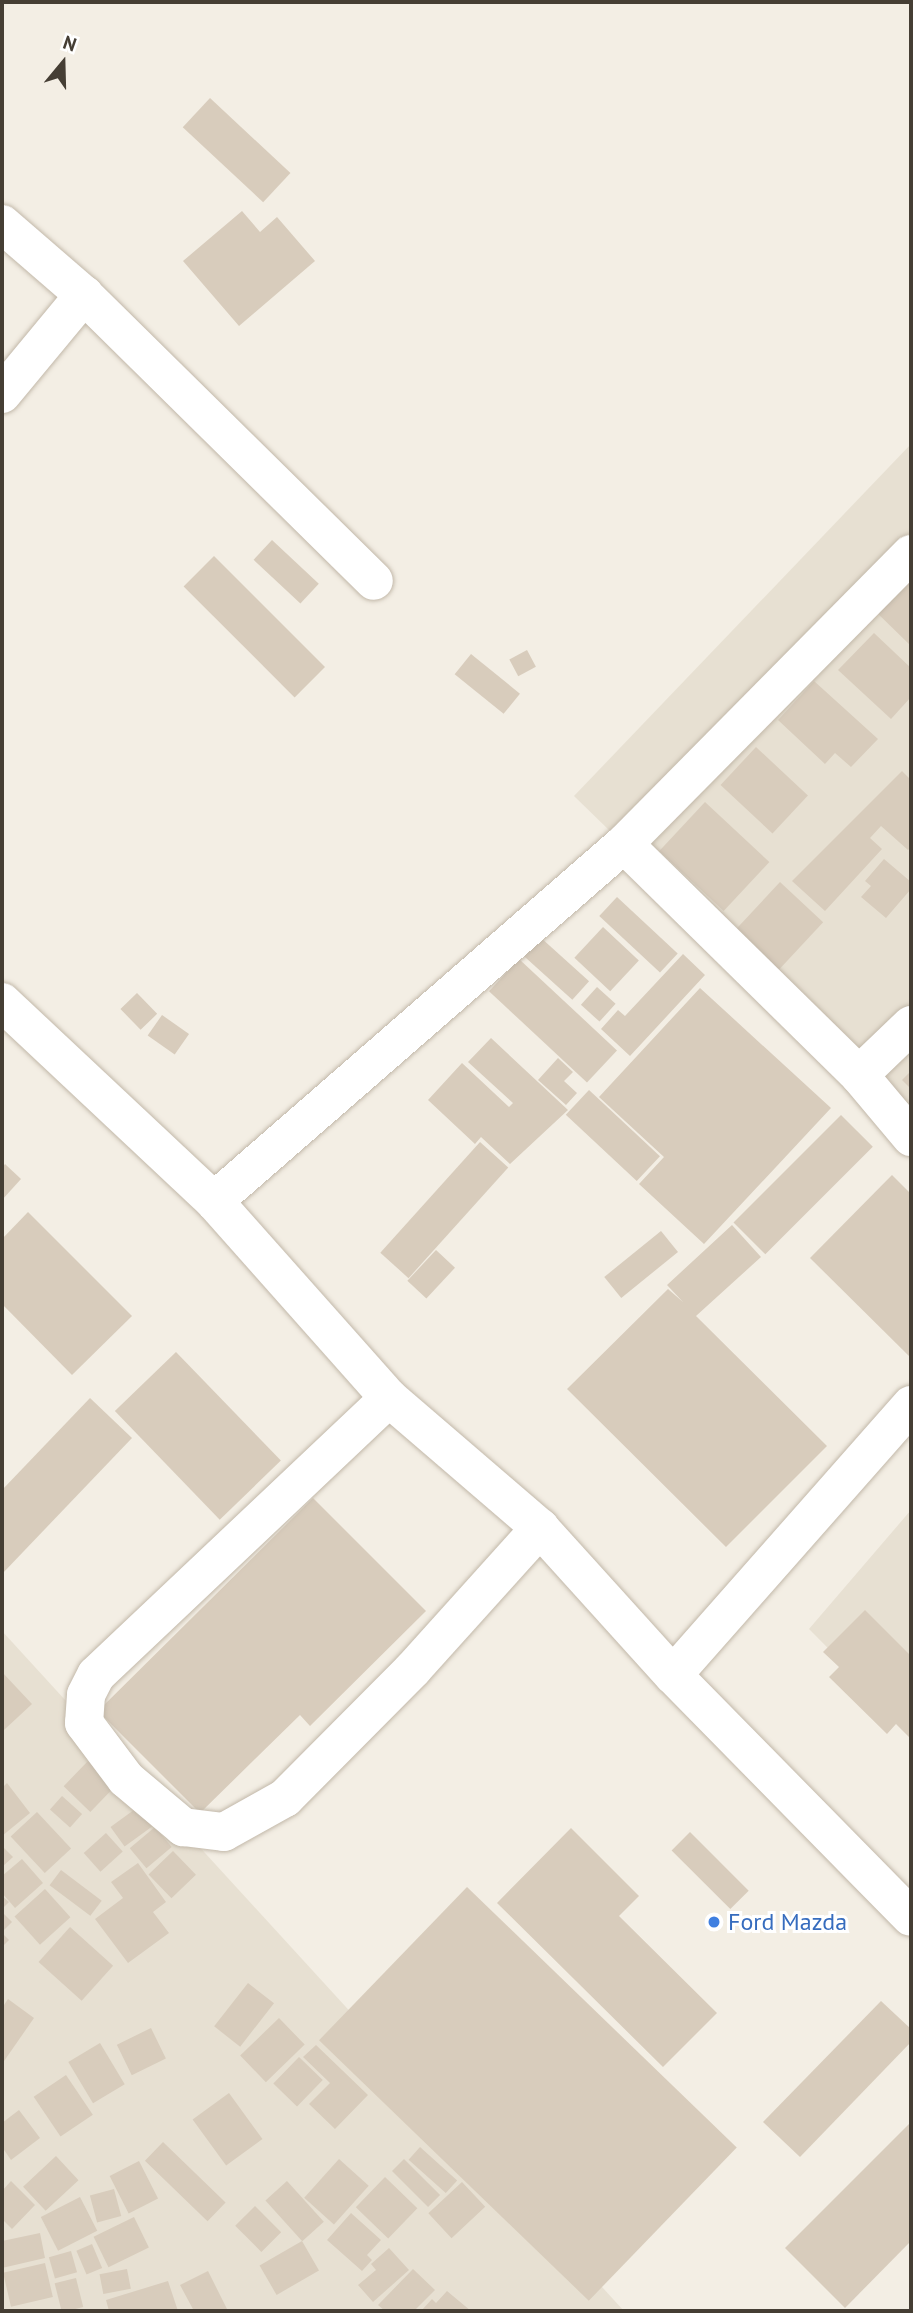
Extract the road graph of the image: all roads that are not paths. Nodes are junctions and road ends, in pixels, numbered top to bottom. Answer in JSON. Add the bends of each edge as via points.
{"nodes":[{"id":1,"x":2,"y":224,"type":"edge"},
{"id":2,"x":84,"y":295,"type":"junction"},
{"id":3,"x":2,"y":394,"type":"edge"},
{"id":4,"x":911,"y":554,"type":"edge"},
{"id":5,"x":374,"y":581,"type":"dead end"},
{"id":6,"x":624,"y":844,"type":"junction"},
{"id":7,"x":2,"y":1002,"type":"edge"},
{"id":8,"x":911,"y":1025,"type":"edge"},
{"id":9,"x":859,"y":1075,"type":"junction"},
{"id":10,"x":911,"y":1138,"type":"edge"},
{"id":11,"x":214,"y":1202,"type":"junction"},
{"id":12,"x":389,"y":1398,"type":"junction"},
{"id":13,"x":911,"y":1405,"type":"edge"},
{"id":14,"x":540,"y":1528,"type":"junction"},
{"id":15,"x":673,"y":1675,"type":"junction"},
{"id":16,"x":911,"y":1917,"type":"edge"}],
"edges":[{"from":1,"to":2,"type":"street"},
{"from":2,"to":3,"type":"street"},
{"from":2,"to":5,"type":"street"},
{"from":4,"to":6,"type":"street"},
{"from":6,"to":9,"type":"street"},
{"from":6,"to":11,"type":"street"},
{"from":7,"to":11,"type":"street"},
{"from":8,"to":9,"type":"street"},
{"from":9,"to":10,"type":"street"},
{"from":11,"to":12,"type":"street"},
{"from":12,"to":14,"type":"street"},
{"from":12,"to":14,"type":"street","via":[[96,1675],[86,1695],[84,1723],[126,1779],[183,1827],[224,1832],[285,1798],[413,1669]]},
{"from":13,"to":15,"type":"street"},
{"from":14,"to":15,"type":"street"},
{"from":15,"to":16,"type":"street"}]}
